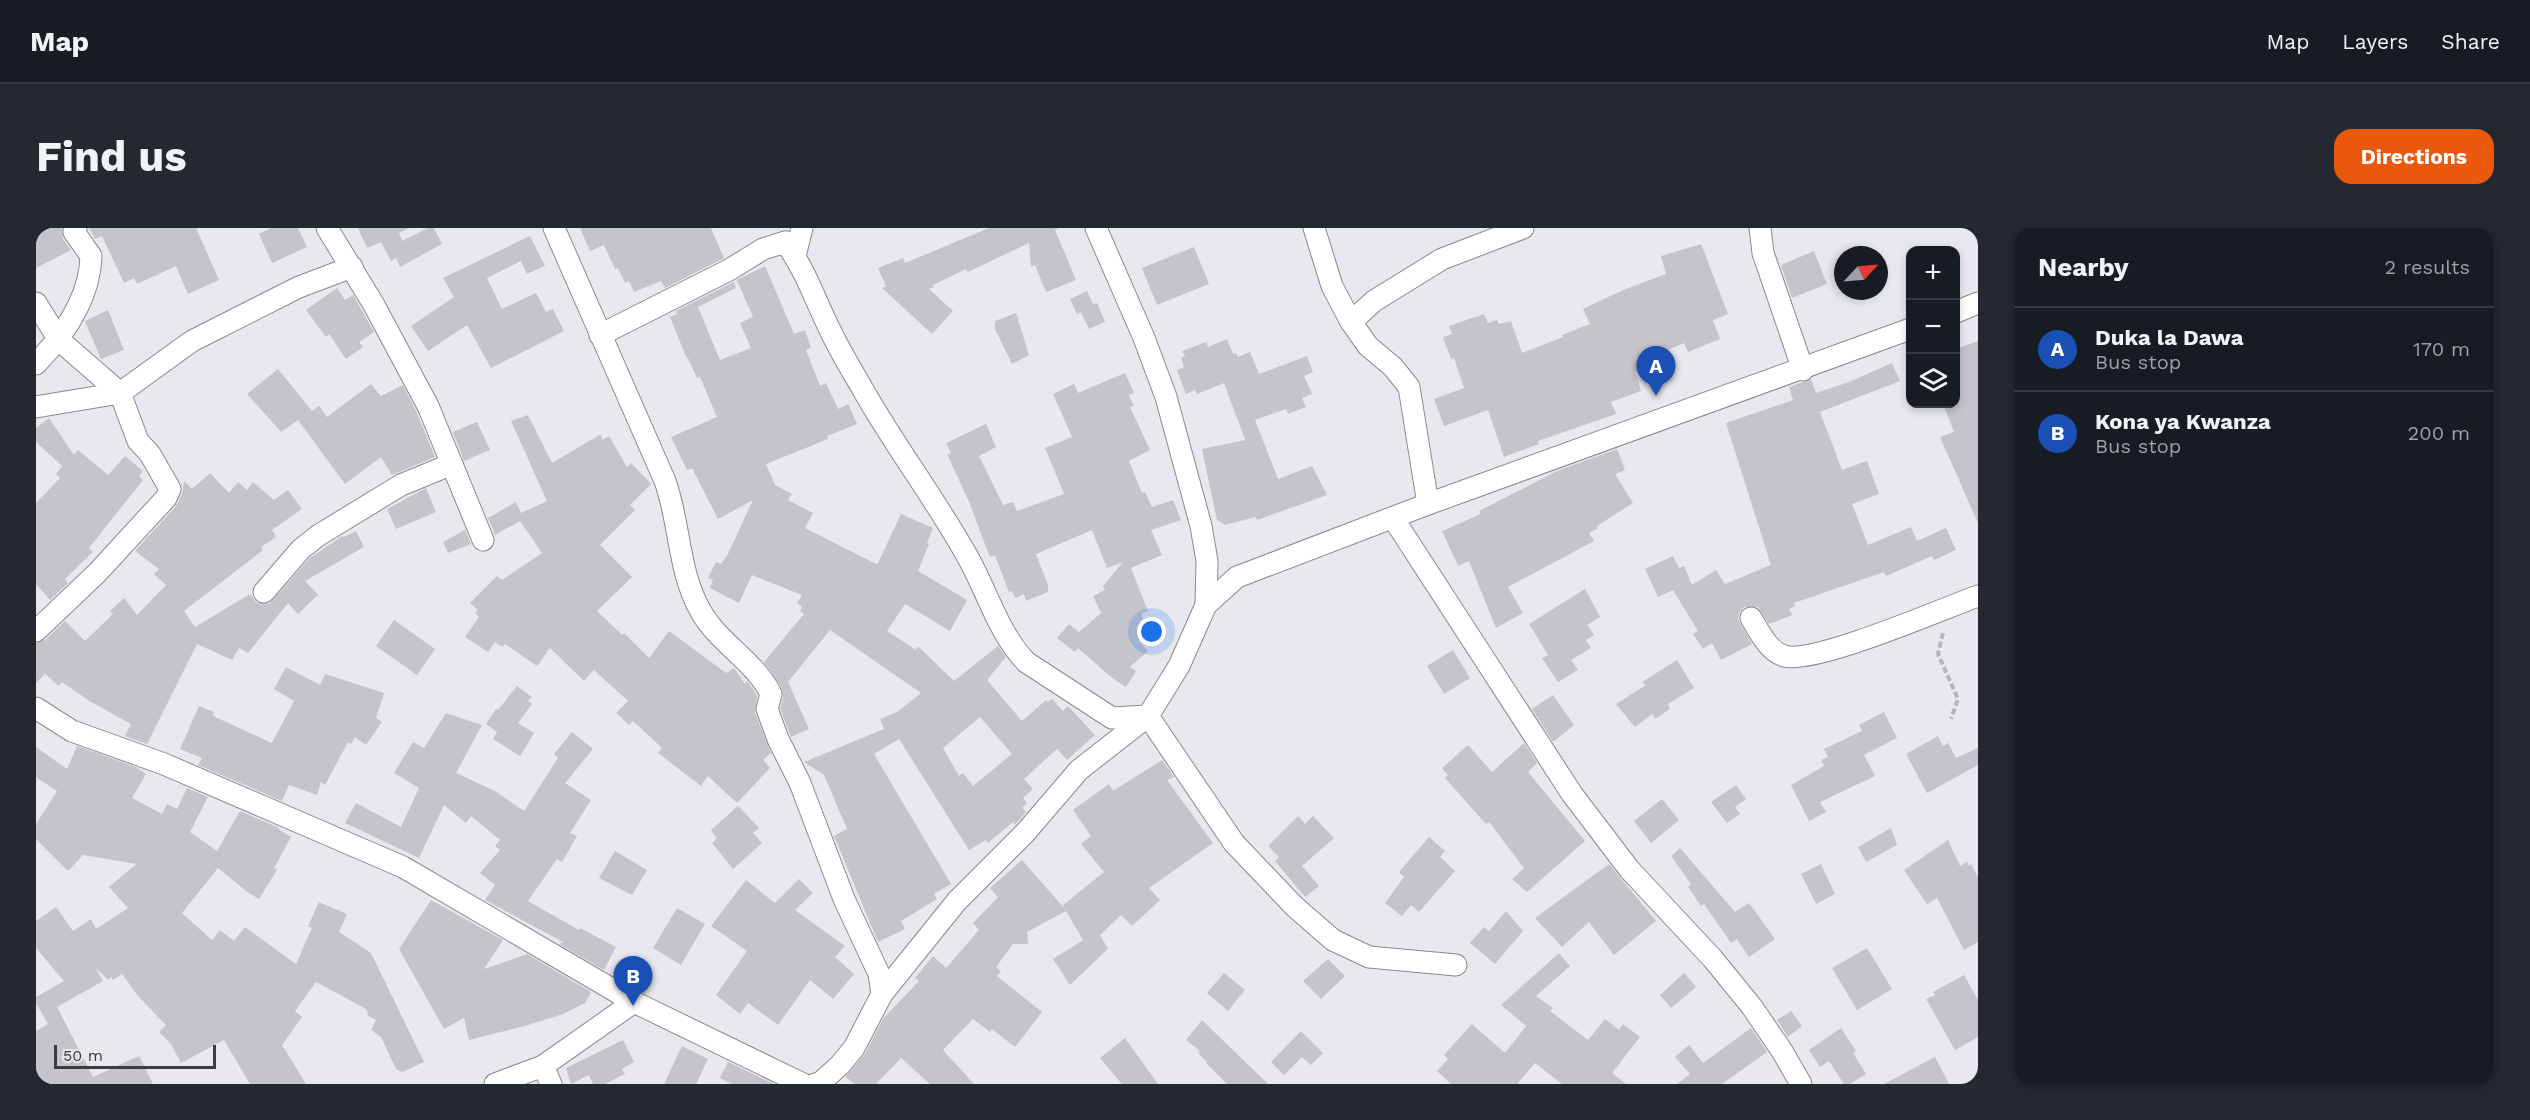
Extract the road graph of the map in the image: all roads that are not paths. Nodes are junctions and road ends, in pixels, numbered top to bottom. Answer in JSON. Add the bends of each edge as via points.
{"nodes":[{"id":1,"x":76,"y":228,"type":"edge"},
{"id":2,"x":327,"y":228,"type":"edge"},
{"id":3,"x":554,"y":228,"type":"edge"},
{"id":4,"x":802,"y":228,"type":"edge"},
{"id":5,"x":1096,"y":228,"type":"edge"},
{"id":6,"x":1314,"y":228,"type":"edge"},
{"id":7,"x":1523,"y":228,"type":"edge"},
{"id":8,"x":1760,"y":228,"type":"edge"},
{"id":9,"x":795,"y":256,"type":"junction"},
{"id":10,"x":352,"y":267,"type":"junction"},
{"id":11,"x":36,"y":303,"type":"edge"},
{"id":12,"x":1978,"y":303,"type":"edge"},
{"id":13,"x":1960,"y":310,"type":"edge"},
{"id":14,"x":1351,"y":322,"type":"junction"},
{"id":15,"x":1906,"y":331,"type":"edge"},
{"id":16,"x":600,"y":335,"type":"junction"},
{"id":17,"x":59,"y":340,"type":"junction"},
{"id":18,"x":36,"y":364,"type":"edge"},
{"id":19,"x":1803,"y":370,"type":"junction"},
{"id":20,"x":120,"y":393,"type":"junction"},
{"id":21,"x":36,"y":407,"type":"edge"},
{"id":22,"x":453,"y":464,"type":"junction"},
{"id":23,"x":1428,"y":504,"type":"junction"},
{"id":24,"x":1393,"y":518,"type":"junction"},
{"id":25,"x":483,"y":540,"type":"dead end"},
{"id":26,"x":264,"y":592,"type":"dead end"},
{"id":27,"x":1978,"y":596,"type":"edge"},
{"id":28,"x":1206,"y":604,"type":"junction"},
{"id":29,"x":1751,"y":618,"type":"dead end"},
{"id":30,"x":36,"y":631,"type":"edge"},
{"id":31,"x":36,"y":708,"type":"edge"},
{"id":32,"x":1148,"y":716,"type":"junction"},
{"id":33,"x":1456,"y":966,"type":"dead end"},
{"id":34,"x":882,"y":993,"type":"junction"},
{"id":35,"x":634,"y":1002,"type":"junction"},
{"id":36,"x":547,"y":1075,"type":"edge"},
{"id":37,"x":495,"y":1084,"type":"edge"},
{"id":38,"x":815,"y":1084,"type":"edge"},
{"id":39,"x":1801,"y":1084,"type":"edge"}],
"edges":[{"from":1,"to":17,"type":"street","via":[[74,232],[91,256],[91,269]]},
{"from":2,"to":10,"type":"street"},
{"from":3,"to":16,"type":"street"},
{"from":4,"to":9,"type":"street"},
{"from":5,"to":28,"type":"street","via":[[1166,397],[1201,526],[1207,561]]},
{"from":6,"to":14,"type":"street","via":[[1328,275]]},
{"from":7,"to":14,"type":"street","via":[[1442,259],[1374,301]]},
{"from":8,"to":19,"type":"street","via":[[1763,253]]},
{"from":9,"to":16,"type":"street","via":[[785,242],[763,249]]},
{"from":9,"to":32,"type":"street","via":[[852,370],[966,553],[999,625],[1015,650],[1026,662],[1112,718]]},
{"from":10,"to":20,"type":"street","via":[[299,287],[192,341]]},
{"from":10,"to":22,"type":"street","via":[[428,406]]},
{"from":11,"to":17,"type":"street"},
{"from":12,"to":13,"type":"street"},
{"from":14,"to":23,"type":"street","via":[[1368,346],[1409,387]]},
{"from":15,"to":19,"type":"street"},
{"from":16,"to":34,"type":"street","via":[[672,498],[699,608],[710,625],[755,668],[771,694],[767,709],[778,739],[879,974]]},
{"from":17,"to":18,"type":"street"},
{"from":17,"to":20,"type":"street"},
{"from":19,"to":23,"type":"street"},
{"from":20,"to":21,"type":"street"},
{"from":20,"to":30,"type":"street","via":[[138,441],[160,469],[169,493],[97,573]]},
{"from":22,"to":25,"type":"street"},
{"from":22,"to":26,"type":"street","via":[[401,485],[319,535],[301,549]]},
{"from":23,"to":24,"type":"street"},
{"from":24,"to":28,"type":"street","via":[[1237,577]]},
{"from":24,"to":39,"type":"street","via":[[1572,794],[1629,869],[1752,1007]]},
{"from":27,"to":29,"type":"street","via":[[1841,647],[1793,657],[1777,653]]},
{"from":28,"to":32,"type":"street","via":[[1179,666]]},
{"from":31,"to":35,"type":"street","via":[[72,730],[164,764],[403,867]]},
{"from":32,"to":33,"type":"street","via":[[1234,843],[1333,940],[1369,957]]},
{"from":32,"to":34,"type":"street","via":[[1079,770],[1025,833],[957,902]]},
{"from":34,"to":38,"type":"street","via":[[854,1048]]},
{"from":35,"to":36,"type":"street"},
{"from":35,"to":38,"type":"street"},
{"from":36,"to":37,"type":"street"}]}
